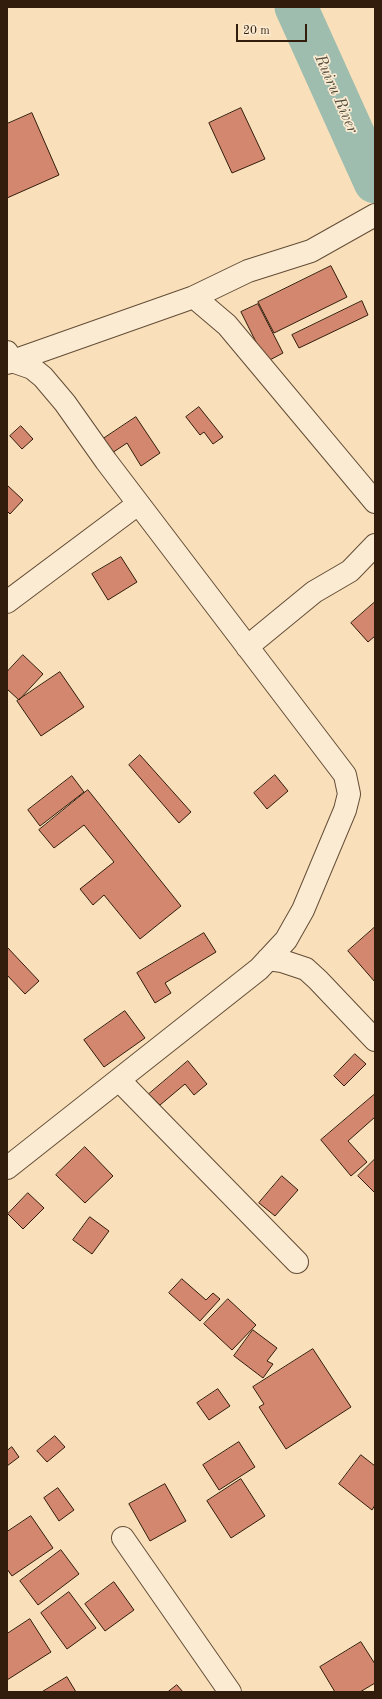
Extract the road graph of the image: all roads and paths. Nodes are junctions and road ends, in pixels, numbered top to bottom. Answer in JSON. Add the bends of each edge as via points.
{"nodes":[{"id":1,"x":375,"y":215,"type":"edge"},
{"id":2,"x":194,"y":297,"type":"junction"},
{"id":3,"x":9,"y":359,"type":"edge"},
{"id":4,"x":375,"y":502,"type":"edge"},
{"id":5,"x":138,"y":504,"type":"junction"},
{"id":6,"x":375,"y":545,"type":"edge"},
{"id":7,"x":7,"y":602,"type":"edge"},
{"id":8,"x":247,"y":647,"type":"junction"},
{"id":9,"x":268,"y":958,"type":"junction"},
{"id":10,"x":375,"y":1040,"type":"edge"},
{"id":11,"x":119,"y":1080,"type":"junction"},
{"id":12,"x":7,"y":1168,"type":"edge"},
{"id":13,"x":297,"y":1262,"type":"dead end"},
{"id":14,"x":123,"y":1538,"type":"dead end"},
{"id":15,"x":230,"y":1692,"type":"edge"}],
"edges":[{"from":1,"to":2,"type":"street","via":[[311,251],[248,271]]},
{"from":2,"to":3,"type":"street"},
{"from":2,"to":4,"type":"street","via":[[227,325]]},
{"from":3,"to":5,"type":"street","via":[[32,368],[43,376]]},
{"from":5,"to":7,"type":"street"},
{"from":5,"to":8,"type":"street"},
{"from":6,"to":8,"type":"street","via":[[350,571],[314,592]]},
{"from":8,"to":9,"type":"street","via":[[345,775],[348,794],[345,810],[303,910],[286,940]]},
{"from":9,"to":10,"type":"street","via":[[306,969]]},
{"from":9,"to":11,"type":"street","via":[[258,969]]},
{"from":11,"to":12,"type":"street"},
{"from":11,"to":13,"type":"street"},
{"from":14,"to":15,"type":"street"}]}
